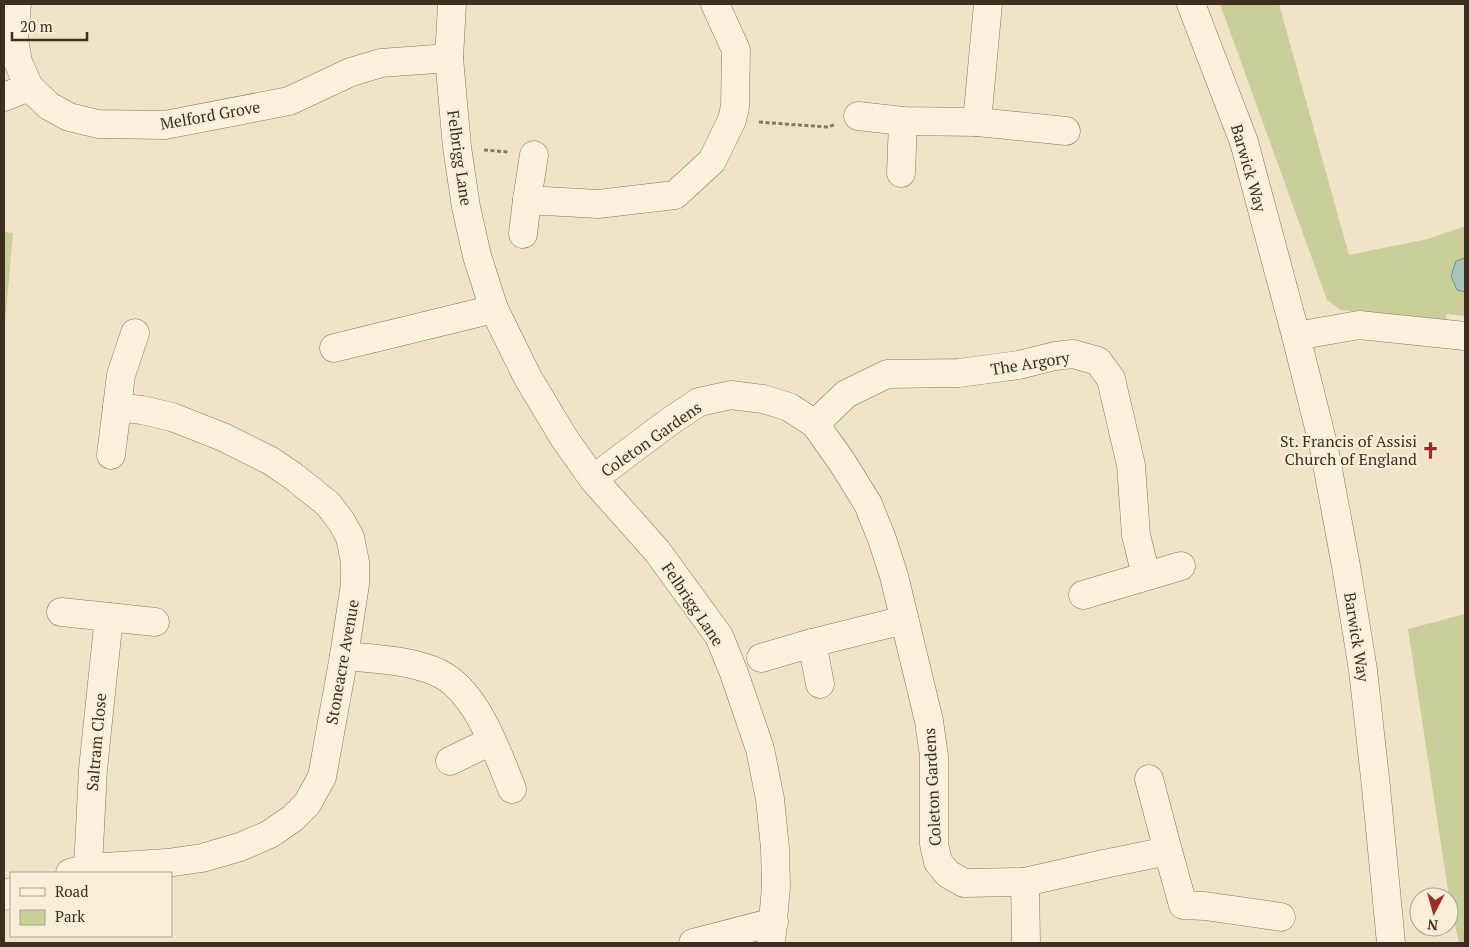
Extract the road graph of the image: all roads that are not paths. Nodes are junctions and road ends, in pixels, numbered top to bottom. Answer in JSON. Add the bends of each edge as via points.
{"nodes":[{"id":1,"x":17,"y":4,"type":"edge"},
{"id":2,"x":452,"y":4,"type":"edge"},
{"id":3,"x":714,"y":4,"type":"edge"},
{"id":4,"x":988,"y":4,"type":"edge"},
{"id":5,"x":1191,"y":4,"type":"edge"},
{"id":6,"x":449,"y":58,"type":"junction"},
{"id":7,"x":29,"y":87,"type":"junction"},
{"id":8,"x":4,"y":97,"type":"edge"},
{"id":9,"x":858,"y":116,"type":"road end"},
{"id":10,"x":904,"y":121,"type":"junction"},
{"id":11,"x":977,"y":122,"type":"junction"},
{"id":12,"x":1066,"y":131,"type":"dead end"},
{"id":13,"x":534,"y":155,"type":"road end"},
{"id":14,"x":901,"y":174,"type":"dead end"},
{"id":15,"x":527,"y":200,"type":"junction"},
{"id":16,"x":523,"y":234,"type":"dead end"},
{"id":17,"x":494,"y":309,"type":"junction"},
{"id":18,"x":135,"y":333,"type":"dead end"},
{"id":19,"x":1296,"y":336,"type":"junction"},
{"id":20,"x":1465,"y":336,"type":"edge"},
{"id":21,"x":334,"y":348,"type":"dead end"},
{"id":22,"x":117,"y":407,"type":"junction"},
{"id":23,"x":815,"y":424,"type":"junction"},
{"id":24,"x":111,"y":455,"type":"dead end"},
{"id":25,"x":593,"y":479,"type":"junction"},
{"id":26,"x":1181,"y":566,"type":"dead end"},
{"id":27,"x":1146,"y":576,"type":"junction"},
{"id":28,"x":1083,"y":594,"type":"dead end"},
{"id":29,"x":61,"y":612,"type":"dead end"},
{"id":30,"x":109,"y":617,"type":"junction"},
{"id":31,"x":904,"y":620,"type":"junction"},
{"id":32,"x":155,"y":622,"type":"dead end"},
{"id":33,"x":812,"y":643,"type":"junction"},
{"id":34,"x":344,"y":656,"type":"junction"},
{"id":35,"x":761,"y":658,"type":"dead end"},
{"id":36,"x":820,"y":684,"type":"dead end"},
{"id":37,"x":492,"y":740,"type":"junction"},
{"id":38,"x":450,"y":761,"type":"dead end"},
{"id":39,"x":1149,"y":779,"type":"dead end"},
{"id":40,"x":512,"y":789,"type":"dead end"},
{"id":41,"x":1168,"y":851,"type":"junction"},
{"id":42,"x":79,"y":871,"type":"edge"},
{"id":43,"x":1025,"y":882,"type":"junction"},
{"id":44,"x":1280,"y":917,"type":"dead end"},
{"id":45,"x":772,"y":933,"type":"edge"},
{"id":46,"x":693,"y":943,"type":"edge"},
{"id":47,"x":1026,"y":943,"type":"edge"},
{"id":48,"x":1391,"y":943,"type":"edge"}],
"edges":[{"from":1,"to":7,"type":"street","name":"Melford Grove","via":[[14,39],[18,62]]},
{"from":2,"to":6,"type":"street","name":"Felbrigg Lane"},
{"from":3,"to":15,"type":"street","via":[[736,50],[735,107],[712,161],[675,195],[598,204]]},
{"from":4,"to":11,"type":"street"},
{"from":5,"to":19,"type":"street","name":"Barwick Way","via":[[1244,142]]},
{"from":6,"to":7,"type":"street","name":"Melford Grove","via":[[381,63],[351,72],[289,101],[165,125],[98,124],[69,117],[49,106]]},
{"from":6,"to":17,"type":"street","name":"Felbrigg Lane","via":[[466,207]]},
{"from":7,"to":8,"type":"street"},
{"from":9,"to":10,"type":"street"},
{"from":10,"to":11,"type":"street"},
{"from":10,"to":14,"type":"street"},
{"from":11,"to":12,"type":"street"},
{"from":13,"to":15,"type":"street"},
{"from":15,"to":16,"type":"street"},
{"from":17,"to":21,"type":"street"},
{"from":17,"to":25,"type":"street","name":"Felbrigg Lane","via":[[528,378]]},
{"from":18,"to":22,"type":"street","via":[[121,375]]},
{"from":19,"to":20,"type":"street","via":[[1360,325]]},
{"from":19,"to":48,"type":"street","name":"Barwick Way","via":[[1324,448],[1363,670]]},
{"from":22,"to":24,"type":"street"},
{"from":22,"to":34,"type":"street","name":"Stoneacre Avenue","via":[[172,417],[223,438],[271,461],[328,504],[350,537],[355,562],[355,584]]},
{"from":23,"to":25,"type":"street","name":"Coleton Gardens","via":[[789,407],[763,399],[731,395],[699,402]]},
{"from":23,"to":27,"type":"street","name":"The Argory","via":[[846,394],[887,374],[960,373],[1073,354],[1098,361],[1111,379],[1131,464],[1136,535]]},
{"from":23,"to":31,"type":"street","name":"Coleton Gardens","via":[[868,504],[891,567]]},
{"from":25,"to":45,"type":"street","name":"Felbrigg Lane","via":[[656,552],[719,636],[734,673],[760,749],[770,799],[776,877]]},
{"from":26,"to":27,"type":"street"},
{"from":27,"to":28,"type":"street"},
{"from":29,"to":30,"type":"street"},
{"from":30,"to":32,"type":"street"},
{"from":30,"to":42,"type":"street","name":"Saltram Close"},
{"from":31,"to":33,"type":"street"},
{"from":31,"to":43,"type":"street","name":"Coleton Gardens","via":[[929,721],[934,756],[934,844],[938,862],[948,874],[964,883]]},
{"from":33,"to":35,"type":"street"},
{"from":33,"to":36,"type":"street"},
{"from":34,"to":37,"type":"street","via":[[376,658],[445,676],[465,694]]},
{"from":34,"to":42,"type":"street","name":"Stoneacre Avenue","via":[[322,777],[307,804],[293,818],[270,834],[202,858]]},
{"from":37,"to":38,"type":"street"},
{"from":37,"to":40,"type":"street"},
{"from":39,"to":41,"type":"street"},
{"from":41,"to":43,"type":"street","name":"Coleton Gardens"},
{"from":41,"to":44,"type":"street","via":[[1183,905]]},
{"from":43,"to":47,"type":"street"},
{"from":45,"to":46,"type":"street"}]}
